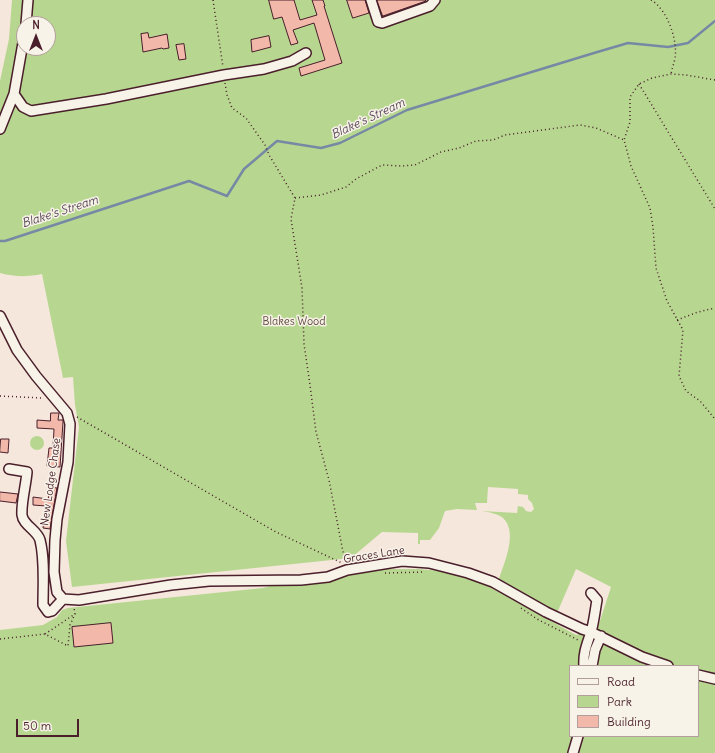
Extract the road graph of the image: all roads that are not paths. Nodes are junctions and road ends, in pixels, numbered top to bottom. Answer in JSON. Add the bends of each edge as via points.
{"nodes":[{"id":1,"x":28,"y":0,"type":"edge"},
{"id":2,"x":372,"y":0,"type":"edge"},
{"id":3,"x":436,"y":0,"type":"edge"},
{"id":4,"x":27,"y":16,"type":"edge"},
{"id":5,"x":306,"y":53,"type":"dead end"},
{"id":6,"x":21,"y":56,"type":"edge"},
{"id":7,"x":14,"y":94,"type":"junction"},
{"id":8,"x":0,"y":129,"type":"edge"},
{"id":9,"x":0,"y":316,"type":"edge"},
{"id":10,"x":9,"y":469,"type":"dead end"},
{"id":11,"x":591,"y":593,"type":"dead end"},
{"id":12,"x":67,"y":600,"type":"junction"},
{"id":13,"x":591,"y":632,"type":"junction"},
{"id":14,"x":601,"y":636,"type":"junction"},
{"id":15,"x":584,"y":665,"type":"edge"},
{"id":16,"x":592,"y":665,"type":"edge"},
{"id":17,"x":665,"y":665,"type":"edge"},
{"id":18,"x":699,"y":676,"type":"edge"},
{"id":19,"x":715,"y":679,"type":"edge"},
{"id":20,"x":578,"y":737,"type":"edge"},
{"id":21,"x":574,"y":753,"type":"edge"}],
"edges":[{"from":1,"to":4,"type":"street"},
{"from":2,"to":3,"type":"street","via":[[378,22],[382,22],[430,6]]},
{"from":5,"to":7,"type":"street","via":[[292,61],[264,69],[31,111],[23,107]]},
{"from":6,"to":7,"type":"street"},
{"from":7,"to":8,"type":"street"},
{"from":9,"to":12,"type":"street","name":"New Lodge Chase","via":[[16,350],[67,413],[70,424],[68,462],[57,519],[54,572],[57,592]]},
{"from":10,"to":12,"type":"street","via":[[27,472],[22,513],[24,520],[40,540],[43,605],[48,612]]},
{"from":11,"to":13,"type":"street","via":[[596,600]]},
{"from":12,"to":13,"type":"street","name":"Graces Lane","via":[[209,581],[301,580],[402,561],[429,563],[493,582],[546,612]]},
{"from":13,"to":14,"type":"street","name":"Graces Lane"},
{"from":13,"to":15,"type":"street","via":[[583,657]]},
{"from":14,"to":16,"type":"street","via":[[594,650]]},
{"from":14,"to":17,"type":"street","name":"Graces Lane","via":[[642,657]]},
{"from":18,"to":19,"type":"street"},
{"from":20,"to":21,"type":"street"}]}
